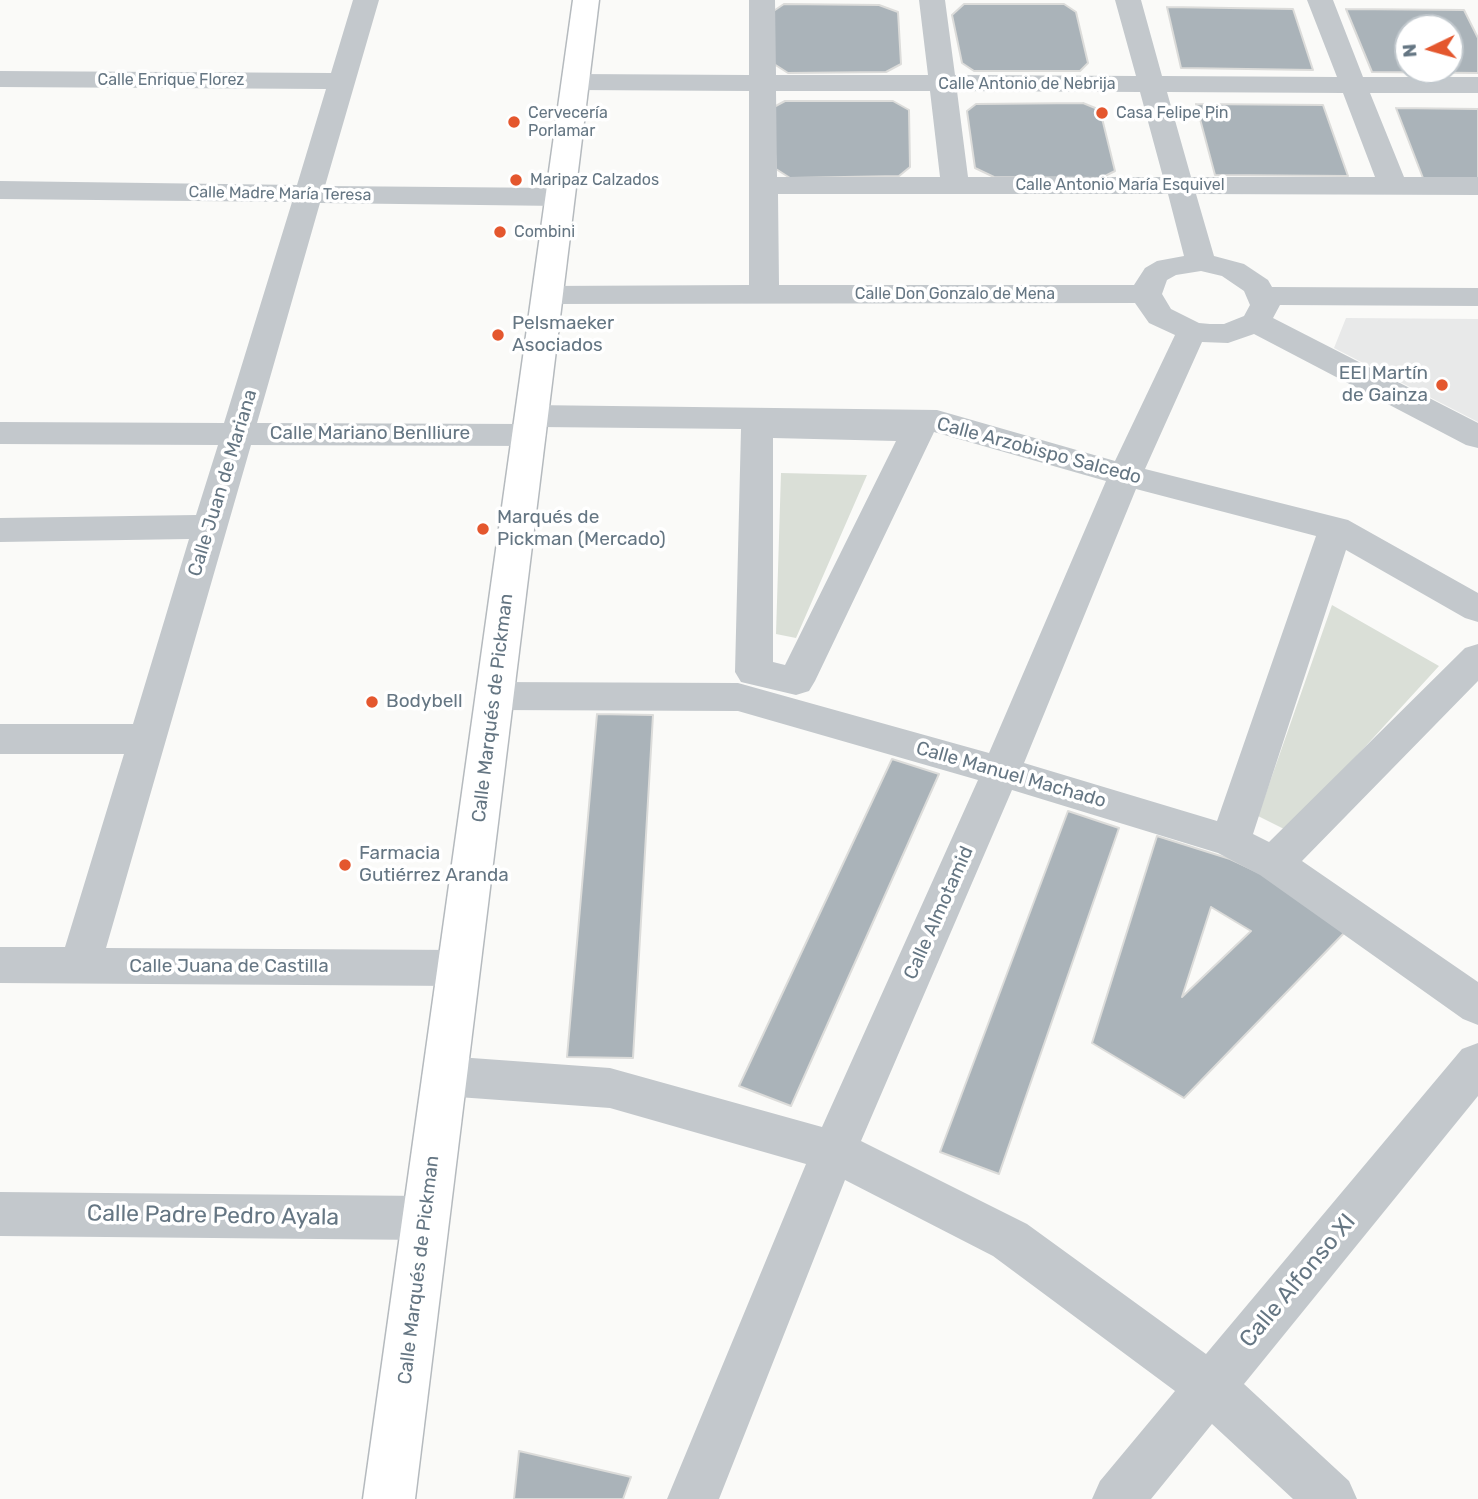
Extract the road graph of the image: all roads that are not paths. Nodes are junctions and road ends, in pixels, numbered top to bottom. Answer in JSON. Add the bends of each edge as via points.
{"nodes":[{"id":1,"x":366,"y":0,"type":"edge"},
{"id":2,"x":586,"y":0,"type":"edge"},
{"id":3,"x":762,"y":0,"type":"edge"},
{"id":4,"x":932,"y":0,"type":"edge"},
{"id":5,"x":1128,"y":0,"type":"edge"},
{"id":6,"x":1320,"y":0,"type":"edge"},
{"id":7,"x":0,"y":79,"type":"edge"},
{"id":8,"x":343,"y":81,"type":"junction"},
{"id":9,"x":576,"y":82,"type":"junction"},
{"id":10,"x":763,"y":83,"type":"junction"},
{"id":11,"x":942,"y":83,"type":"junction"},
{"id":12,"x":1150,"y":83,"type":"junction"},
{"id":13,"x":1353,"y":84,"type":"junction"},
{"id":14,"x":1478,"y":85,"type":"edge"},
{"id":15,"x":762,"y":185,"type":"junction"},
{"id":16,"x":955,"y":185,"type":"junction"},
{"id":17,"x":1178,"y":185,"type":"junction"},
{"id":18,"x":1393,"y":186,"type":"junction"},
{"id":19,"x":1478,"y":186,"type":"edge"},
{"id":20,"x":1,"y":192,"type":"edge"},
{"id":21,"x":309,"y":194,"type":"junction"},
{"id":22,"x":560,"y":197,"type":"junction"},
{"id":23,"x":1201,"y":262,"type":"junction"},
{"id":24,"x":764,"y":294,"type":"junction"},
{"id":25,"x":1147,"y":294,"type":"junction"},
{"id":26,"x":547,"y":295,"type":"junction"},
{"id":27,"x":1478,"y":298,"type":"edge"},
{"id":28,"x":1260,"y":309,"type":"junction"},
{"id":29,"x":1192,"y":331,"type":"junction"},
{"id":30,"x":744,"y":419,"type":"junction"},
{"id":31,"x":937,"y":421,"type":"junction"},
{"id":32,"x":530,"y":425,"type":"junction"},
{"id":33,"x":0,"y":433,"type":"edge"},
{"id":34,"x":238,"y":434,"type":"junction"},
{"id":35,"x":1478,"y":437,"type":"edge"},
{"id":36,"x":1125,"y":475,"type":"junction"},
{"id":37,"x":210,"y":527,"type":"junction"},
{"id":38,"x":1336,"y":529,"type":"junction"},
{"id":39,"x":0,"y":530,"type":"edge"},
{"id":40,"x":1478,"y":609,"type":"edge"},
{"id":41,"x":1478,"y":658,"type":"edge"},
{"id":42,"x":746,"y":685,"type":"junction"},
{"id":43,"x":494,"y":696,"type":"junction"},
{"id":44,"x":796,"y":714,"type":"junction"},
{"id":45,"x":0,"y":739,"type":"edge"},
{"id":46,"x":147,"y":739,"type":"junction"},
{"id":47,"x":1001,"y":771,"type":"junction"},
{"id":48,"x":1230,"y":841,"type":"junction"},
{"id":49,"x":1274,"y":863,"type":"junction"},
{"id":50,"x":0,"y":965,"type":"edge"},
{"id":51,"x":80,"y":966,"type":"junction"},
{"id":52,"x":459,"y":968,"type":"junction"},
{"id":53,"x":1478,"y":1006,"type":"edge"},
{"id":54,"x":1478,"y":1063,"type":"edge"},
{"id":55,"x":444,"y":1076,"type":"junction"},
{"id":56,"x":834,"y":1151,"type":"junction"},
{"id":57,"x":0,"y":1214,"type":"edge"},
{"id":58,"x":426,"y":1218,"type":"junction"},
{"id":59,"x":1210,"y":1387,"type":"junction"},
{"id":60,"x":389,"y":1499,"type":"edge"},
{"id":61,"x":693,"y":1499,"type":"edge"},
{"id":62,"x":1118,"y":1499,"type":"edge"},
{"id":63,"x":1331,"y":1499,"type":"edge"}],
"edges":[{"from":1,"to":8,"type":"street","name":"Calle Juan de Mariana"},
{"from":2,"to":9,"type":"main road","name":"Calle Marqués de Pickman"},
{"from":3,"to":10,"type":"street"},
{"from":4,"to":11,"type":"street"},
{"from":5,"to":12,"type":"street"},
{"from":6,"to":13,"type":"street"},
{"from":7,"to":8,"type":"street","name":"Calle Enrique Florez"},
{"from":8,"to":21,"type":"street","name":"Calle Juan de Mariana"},
{"from":9,"to":10,"type":"street","name":"Calle Antonio de Nebrija"},
{"from":9,"to":22,"type":"main road","name":"Calle Marqués de Pickman"},
{"from":10,"to":11,"type":"street","name":"Calle Antonio de Nebrija"},
{"from":10,"to":15,"type":"street"},
{"from":11,"to":12,"type":"street","name":"Calle Antonio de Nebrija"},
{"from":11,"to":16,"type":"street"},
{"from":12,"to":13,"type":"street","name":"Calle Antonio de Nebrija"},
{"from":12,"to":17,"type":"street"},
{"from":13,"to":14,"type":"street","name":"Calle Antonio de Nebrija"},
{"from":13,"to":18,"type":"street"},
{"from":15,"to":16,"type":"street","name":"Calle Antonio María Esquivel"},
{"from":15,"to":24,"type":"street"},
{"from":16,"to":17,"type":"street","name":"Calle Antonio María Esquivel"},
{"from":17,"to":18,"type":"street","name":"Calle Antonio María Esquivel"},
{"from":17,"to":23,"type":"street"},
{"from":18,"to":19,"type":"street","name":"Calle Antonio María Esquivel"},
{"from":20,"to":21,"type":"street","name":"Calle Madre María Teresa"},
{"from":21,"to":22,"type":"street","name":"Calle Madre María Teresa"},
{"from":21,"to":34,"type":"street","name":"Calle Juan de Mariana"},
{"from":22,"to":26,"type":"main road","name":"Calle Marqués de Pickman"},
{"from":23,"to":25,"type":"street","via":[[1162,271],[1149,283]]},
{"from":23,"to":28,"type":"street","via":[[1233,270],[1257,286]]},
{"from":24,"to":25,"type":"street","name":"Calle Don Gonzalo de Mena"},
{"from":24,"to":26,"type":"street","name":"Calle Don Gonzalo de Mena"},
{"from":25,"to":29,"type":"street","via":[[1160,316]]},
{"from":26,"to":32,"type":"main road","name":"Calle Marqués de Pickman"},
{"from":27,"to":28,"type":"street"},
{"from":28,"to":29,"type":"street","via":[[1228,333]]},
{"from":28,"to":35,"type":"street"},
{"from":29,"to":36,"type":"street","name":"Calle Almotamid"},
{"from":30,"to":31,"type":"street","name":"Calle Arzobispo Salcedo"},
{"from":30,"to":32,"type":"street","name":"Calle Arzobispo Salcedo"},
{"from":30,"to":42,"type":"street"},
{"from":31,"to":36,"type":"street","name":"Calle Arzobispo Salcedo"},
{"from":31,"to":44,"type":"street"},
{"from":32,"to":34,"type":"street","name":"Calle Mariano Benlliure"},
{"from":32,"to":43,"type":"main road","name":"Calle Marqués de Pickman"},
{"from":33,"to":34,"type":"street","name":"Calle Mariano Benlliure"},
{"from":34,"to":37,"type":"street","name":"Calle Juan de Mariana"},
{"from":36,"to":38,"type":"street","name":"Calle Arzobispo Salcedo"},
{"from":36,"to":47,"type":"street","name":"Calle Almotamid"},
{"from":37,"to":39,"type":"street"},
{"from":37,"to":46,"type":"street","name":"Calle Juan de Mariana"},
{"from":38,"to":40,"type":"street","name":"Calle Arzobispo Salcedo"},
{"from":38,"to":48,"type":"street"},
{"from":41,"to":49,"type":"street"},
{"from":42,"to":42,"type":"street","via":[[796,681],[918,431],[757,427]]},
{"from":42,"to":43,"type":"street","name":"Calle Manuel Machado"},
{"from":42,"to":44,"type":"street","name":"Calle Manuel Machado"},
{"from":43,"to":52,"type":"main road","name":"Calle Marqués de Pickman"},
{"from":44,"to":47,"type":"street","name":"Calle Manuel Machado"},
{"from":45,"to":46,"type":"street"},
{"from":46,"to":51,"type":"street","name":"Calle Juan de Mariana"},
{"from":47,"to":48,"type":"street","name":"Calle Manuel Machado"},
{"from":47,"to":56,"type":"street","name":"Calle Almotamid"},
{"from":48,"to":49,"type":"street","name":"Calle Manuel Machado"},
{"from":49,"to":53,"type":"street","name":"Calle Manuel Machado"},
{"from":50,"to":51,"type":"street","name":"Calle Juana de Castilla"},
{"from":51,"to":52,"type":"street","name":"Calle Juana de Castilla"},
{"from":52,"to":55,"type":"main road","name":"Calle Marqués de Pickman"},
{"from":54,"to":59,"type":"street","name":"Calle Alfonso XI"},
{"from":55,"to":56,"type":"street","via":[[610,1088]]},
{"from":55,"to":58,"type":"main road","name":"Calle Marqués de Pickman"},
{"from":56,"to":59,"type":"street","via":[[1010,1240]]},
{"from":56,"to":61,"type":"street","name":"Calle Almotamid"},
{"from":57,"to":58,"type":"street","name":"Calle Padre Pedro Ayala"},
{"from":58,"to":60,"type":"main road","name":"Calle Marqués de Pickman"},
{"from":59,"to":62,"type":"street","name":"Calle Alfonso XI"},
{"from":59,"to":63,"type":"street"}]}
